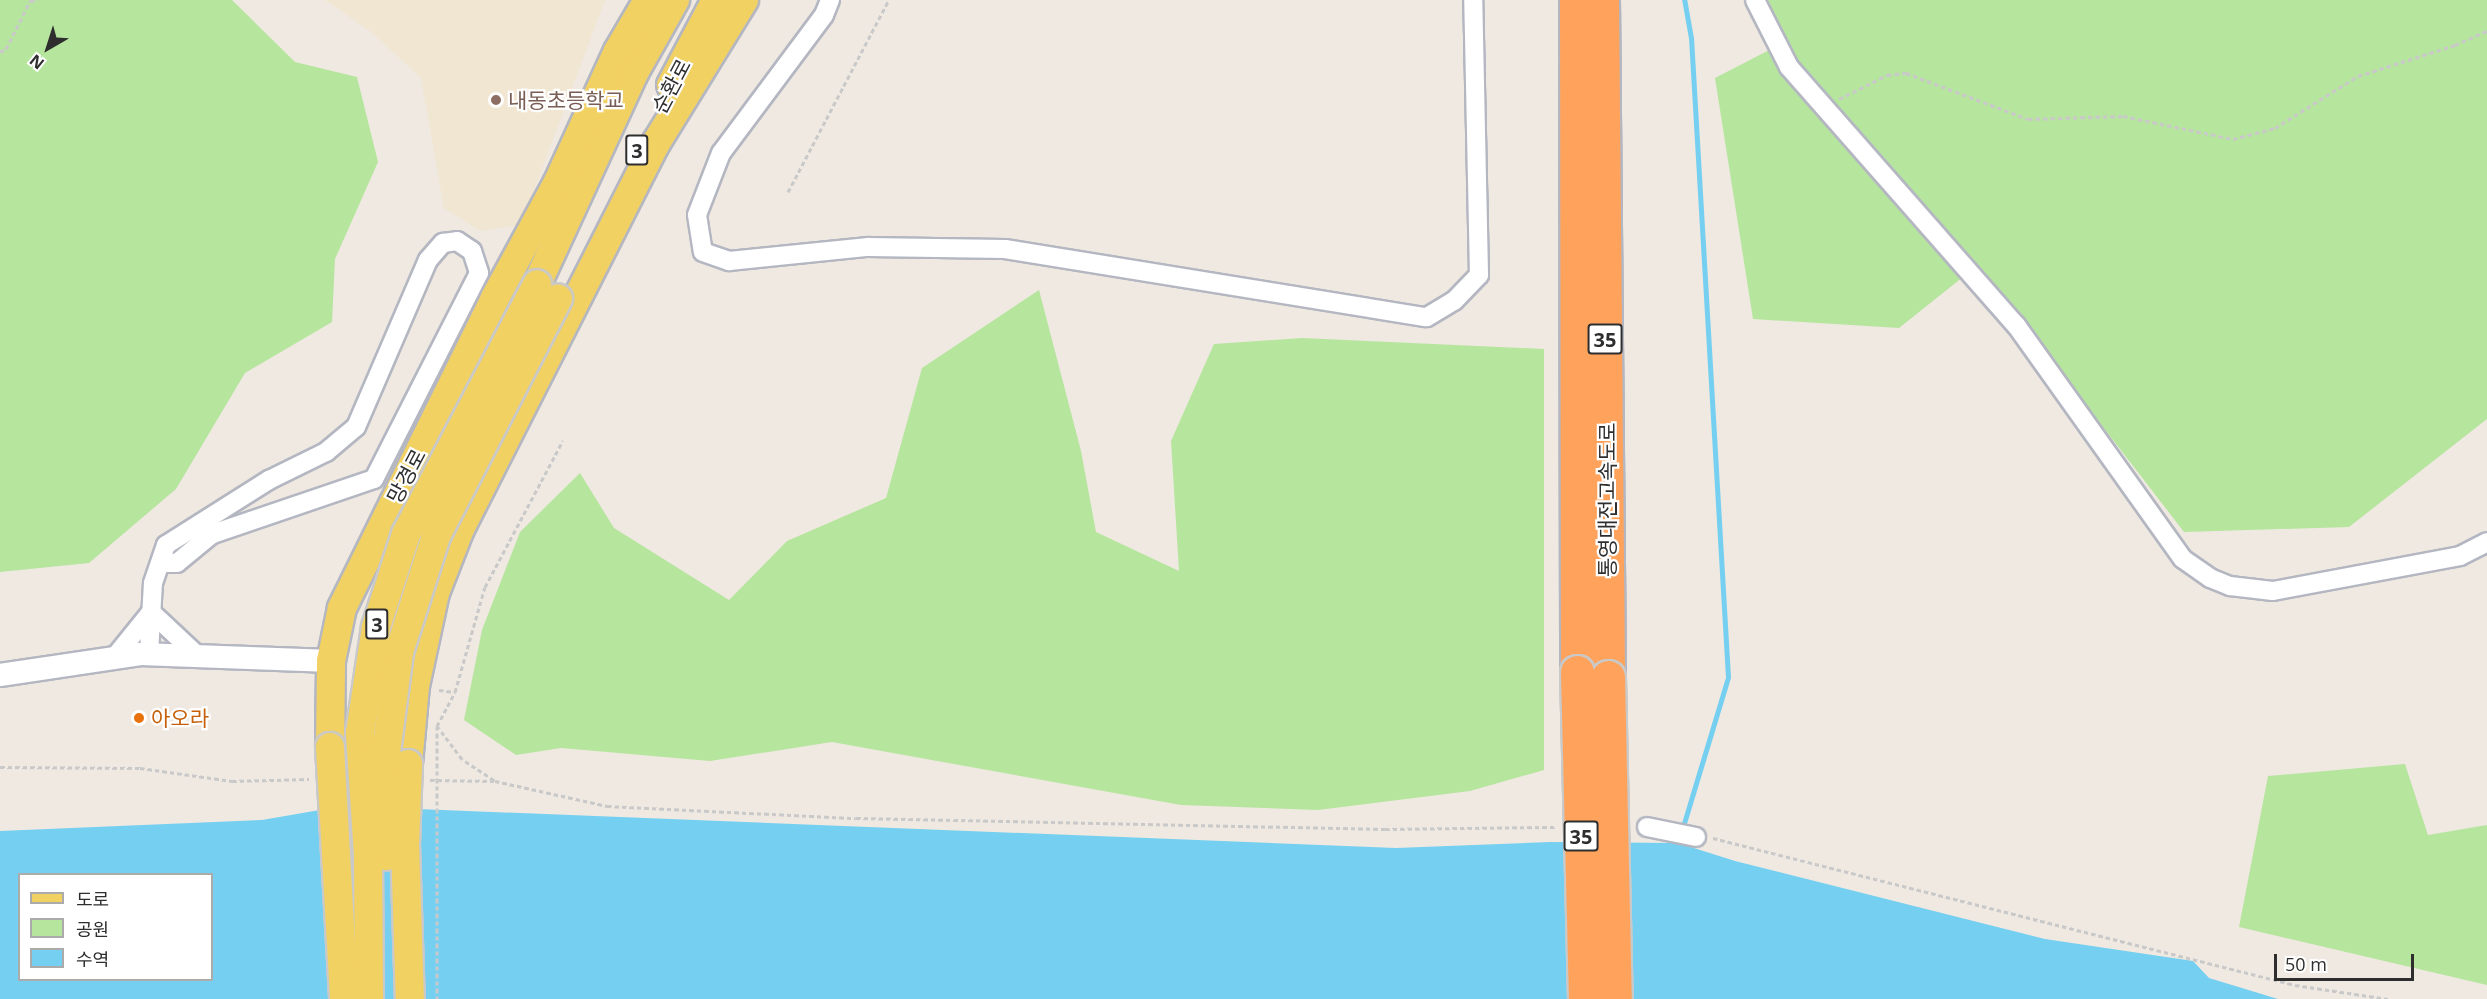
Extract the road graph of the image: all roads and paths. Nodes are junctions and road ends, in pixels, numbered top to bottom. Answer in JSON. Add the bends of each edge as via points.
{"nodes":[{"id":1,"x":38,"y":0,"type":"edge"},
{"id":2,"x":648,"y":0,"type":"edge"},
{"id":3,"x":675,"y":0,"type":"edge"},
{"id":4,"x":716,"y":0,"type":"edge"},
{"id":5,"x":744,"y":0,"type":"edge"},
{"id":6,"x":830,"y":0,"type":"edge"},
{"id":7,"x":889,"y":0,"type":"edge"},
{"id":8,"x":1473,"y":0,"type":"edge"},
{"id":9,"x":1576,"y":0,"type":"edge"},
{"id":10,"x":1602,"y":0,"type":"edge"},
{"id":11,"x":1755,"y":0,"type":"edge"},
{"id":12,"x":2487,"y":31,"type":"edge"},
{"id":13,"x":0,"y":52,"type":"edge"},
{"id":14,"x":1815,"y":97,"type":"junction"},
{"id":15,"x":788,"y":192,"type":"dead end"},
{"id":16,"x":547,"y":292,"type":"junction"},
{"id":17,"x":563,"y":440,"type":"dead end"},
{"id":18,"x":2487,"y":542,"type":"edge"},
{"id":19,"x":161,"y":563,"type":"junction"},
{"id":20,"x":151,"y":612,"type":"junction"},
{"id":21,"x":149,"y":654,"type":"junction"},
{"id":22,"x":198,"y":656,"type":"junction"},
{"id":23,"x":114,"y":658,"type":"junction"},
{"id":24,"x":331,"y":661,"type":"junction"},
{"id":25,"x":0,"y":675,"type":"edge"},
{"id":26,"x":1592,"y":675,"type":"junction"},
{"id":27,"x":415,"y":686,"type":"junction"},
{"id":28,"x":437,"y":726,"type":"junction"},
{"id":29,"x":0,"y":767,"type":"edge"},
{"id":30,"x":413,"y":772,"type":"junction"},
{"id":31,"x":314,"y":779,"type":"dead end"},
{"id":32,"x":495,"y":781,"type":"junction"},
{"id":33,"x":1564,"y":827,"type":"dead end"},
{"id":34,"x":1647,"y":827,"type":"dead end"},
{"id":35,"x":1696,"y":837,"type":"joint"},
{"id":36,"x":344,"y":999,"type":"edge"},
{"id":37,"x":369,"y":999,"type":"edge"},
{"id":38,"x":389,"y":999,"type":"edge"},
{"id":39,"x":410,"y":999,"type":"edge"},
{"id":40,"x":437,"y":999,"type":"edge"},
{"id":41,"x":1585,"y":999,"type":"edge"},
{"id":42,"x":1615,"y":999,"type":"edge"},
{"id":43,"x":2388,"y":999,"type":"edge"}],
"edges":[{"from":1,"to":13,"type":"path","via":[[30,0],[6,49]]},
{"from":2,"to":24,"type":"main road","name":"망경로","via":[[618,51],[557,184],[368,549],[342,608]]},
{"from":3,"to":16,"type":"main road","name":"순환로","number":"3","via":[[634,73]]},
{"from":4,"to":16,"type":"main road","name":"순환로","number":"3"},
{"from":5,"to":27,"type":"main road","via":[[656,143],[460,529],[435,593]]},
{"from":6,"to":8,"type":"street","via":[[824,15],[721,153],[697,215],[703,252],[729,261],[868,248],[1005,249],[1428,317],[1454,301],[1479,275]]},
{"from":7,"to":15,"type":"path"},
{"from":9,"to":26,"type":"highway","name":"통영대전고속도로","number":"35"},
{"from":10,"to":26,"type":"highway","name":"통영대전고속도로","number":"35"},
{"from":11,"to":14,"type":"street","via":[[1789,67]]},
{"from":12,"to":14,"type":"path","via":[[2358,76],[2275,128],[2233,139],[2123,116],[2061,121],[2019,117],[1906,72],[1887,75],[1855,94],[1830,102]]},
{"from":14,"to":18,"type":"street","via":[[2016,325],[2183,559],[2210,578],[2230,586],[2273,591],[2460,556]]},
{"from":16,"to":37,"type":"main road","number":"3","bridge":true,"via":[[406,534],[376,627],[360,733],[368,855]]},
{"from":16,"to":38,"type":"main road","number":"3","bridge":true,"via":[[436,536],[399,652],[384,768]]},
{"from":17,"to":28,"type":"path","via":[[485,587],[455,692]]},
{"from":19,"to":19,"type":"street","via":[[177,563],[212,534],[374,479],[479,273],[472,251],[457,241],[443,243],[428,260],[356,427],[326,452],[269,480],[183,532],[166,545]]},
{"from":19,"to":20,"type":"street","via":[[153,583]]},
{"from":20,"to":21,"type":"street"},
{"from":20,"to":22,"type":"street"},
{"from":20,"to":23,"type":"street"},
{"from":21,"to":22,"type":"street"},
{"from":21,"to":23,"type":"street"},
{"from":22,"to":24,"type":"street"},
{"from":23,"to":25,"type":"street"},
{"from":24,"to":27,"type":"main road"},
{"from":24,"to":36,"type":"main road","name":"망경로","bridge":true,"via":[[330,747]]},
{"from":26,"to":41,"type":"highway","name":"통영대전고속도로","number":"35","bridge":true},
{"from":26,"to":42,"type":"highway","name":"통영대전고속도로","number":"35","bridge":true},
{"from":27,"to":30,"type":"main road"},
{"from":28,"to":32,"type":"path","via":[[462,759]]},
{"from":28,"to":40,"type":"path","bridge":true},
{"from":29,"to":31,"type":"path","via":[[140,768],[232,781]]},
{"from":30,"to":32,"type":"path"},
{"from":30,"to":39,"type":"main road","bridge":true,"via":[[405,844]]},
{"from":32,"to":33,"type":"path","via":[[607,806],[856,818],[1374,828]]},
{"from":34,"to":35,"type":"street"},
{"from":35,"to":43,"type":"path","via":[[2010,910],[2295,985]]}]}
